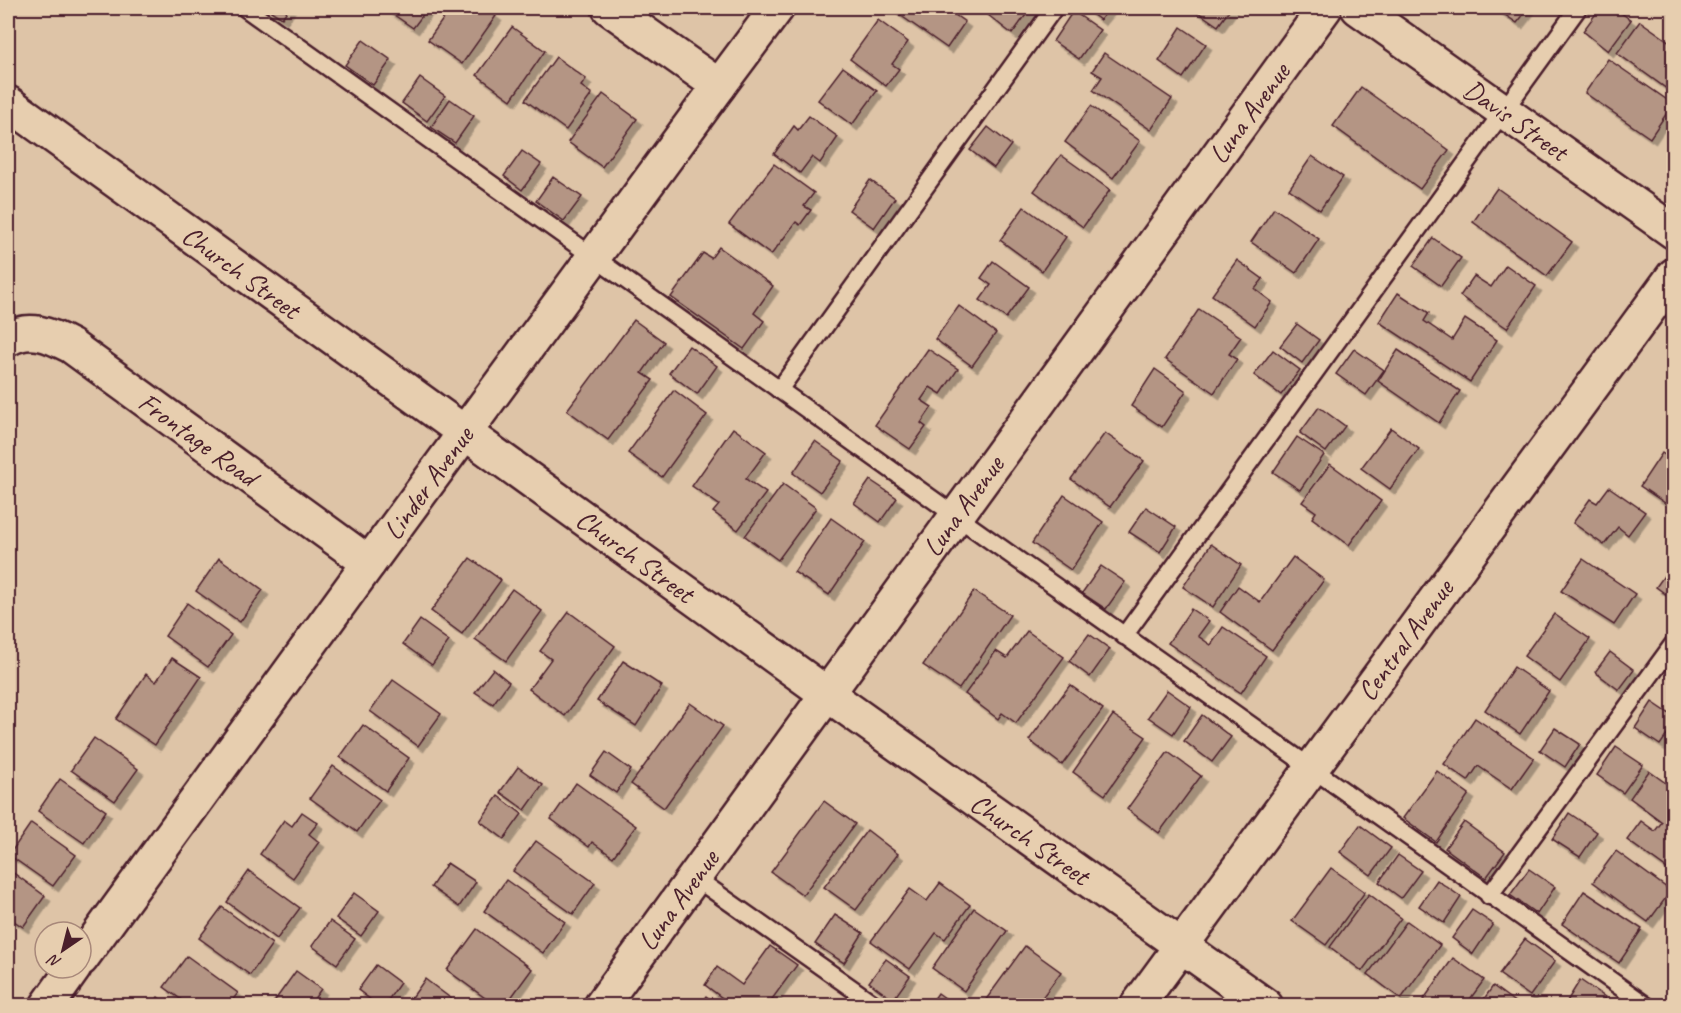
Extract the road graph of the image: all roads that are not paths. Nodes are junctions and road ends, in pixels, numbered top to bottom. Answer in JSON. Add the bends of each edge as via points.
{"nodes":[{"id":1,"x":245,"y":8,"type":"edge"},
{"id":2,"x":609,"y":8,"type":"edge"},
{"id":3,"x":777,"y":8,"type":"edge"},
{"id":4,"x":1054,"y":8,"type":"edge"},
{"id":5,"x":1325,"y":8,"type":"edge"},
{"id":6,"x":1358,"y":8,"type":"edge"},
{"id":7,"x":1578,"y":8,"type":"edge"},
{"id":8,"x":719,"y":86,"type":"junction"},
{"id":9,"x":1503,"y":110,"type":"junction"},
{"id":10,"x":19,"y":112,"type":"edge"},
{"id":11,"x":1674,"y":232,"type":"edge"},
{"id":12,"x":593,"y":258,"type":"junction"},
{"id":13,"x":1674,"y":275,"type":"edge"},
{"id":14,"x":13,"y":335,"type":"edge"},
{"id":15,"x":779,"y":390,"type":"junction"},
{"id":16,"x":465,"y":433,"type":"junction"},
{"id":17,"x":956,"y":516,"type":"junction"},
{"id":18,"x":369,"y":563,"type":"junction"},
{"id":19,"x":1124,"y":636,"type":"junction"},
{"id":20,"x":1674,"y":643,"type":"edge"},
{"id":21,"x":827,"y":694,"type":"junction"},
{"id":22,"x":1312,"y":767,"type":"junction"},
{"id":23,"x":694,"y":877,"type":"junction"},
{"id":24,"x":1489,"y":896,"type":"junction"},
{"id":25,"x":93,"y":942,"type":"edge"},
{"id":26,"x":1180,"y":946,"type":"junction"},
{"id":27,"x":65,"y":980,"type":"edge"},
{"id":28,"x":47,"y":1005,"type":"edge"},
{"id":29,"x":601,"y":1005,"type":"edge"},
{"id":30,"x":877,"y":1005,"type":"edge"},
{"id":31,"x":1137,"y":1005,"type":"edge"},
{"id":32,"x":1266,"y":1005,"type":"edge"},
{"id":33,"x":1647,"y":1005,"type":"edge"}],
"edges":[{"from":1,"to":12,"type":"lane"},
{"from":2,"to":8,"type":"street"},
{"from":3,"to":8,"type":"street","name":"Linder Avenue"},
{"from":4,"to":15,"type":"lane"},
{"from":5,"to":17,"type":"street","name":"Luna Avenue"},
{"from":6,"to":9,"type":"street","name":"Davis Street"},
{"from":7,"to":9,"type":"lane"},
{"from":8,"to":12,"type":"street","name":"Linder Avenue"},
{"from":9,"to":11,"type":"street","name":"Davis Street"},
{"from":9,"to":19,"type":"lane"},
{"from":10,"to":16,"type":"street","name":"Church Street"},
{"from":12,"to":15,"type":"lane"},
{"from":12,"to":16,"type":"street","name":"Linder Avenue"},
{"from":13,"to":22,"type":"street","name":"Central Avenue"},
{"from":14,"to":18,"type":"street","name":"Frontage Road","via":[[46,333],[71,346]]},
{"from":15,"to":17,"type":"lane"},
{"from":16,"to":18,"type":"street","name":"Linder Avenue"},
{"from":16,"to":21,"type":"street","name":"Church Street"},
{"from":17,"to":19,"type":"lane"},
{"from":17,"to":21,"type":"street","name":"Luna Avenue"},
{"from":18,"to":25,"type":"street","name":"Linder Avenue"},
{"from":19,"to":22,"type":"lane"},
{"from":20,"to":24,"type":"lane"},
{"from":21,"to":23,"type":"street","name":"Luna Avenue"},
{"from":21,"to":26,"type":"street","name":"Church Street"},
{"from":22,"to":24,"type":"lane"},
{"from":22,"to":26,"type":"street","name":"Central Avenue"},
{"from":23,"to":29,"type":"street","name":"Luna Avenue"},
{"from":23,"to":30,"type":"lane"},
{"from":24,"to":33,"type":"lane"},
{"from":26,"to":31,"type":"street","name":"Central Avenue"},
{"from":26,"to":32,"type":"street","name":"Church Street"},
{"from":27,"to":28,"type":"street"}]}
